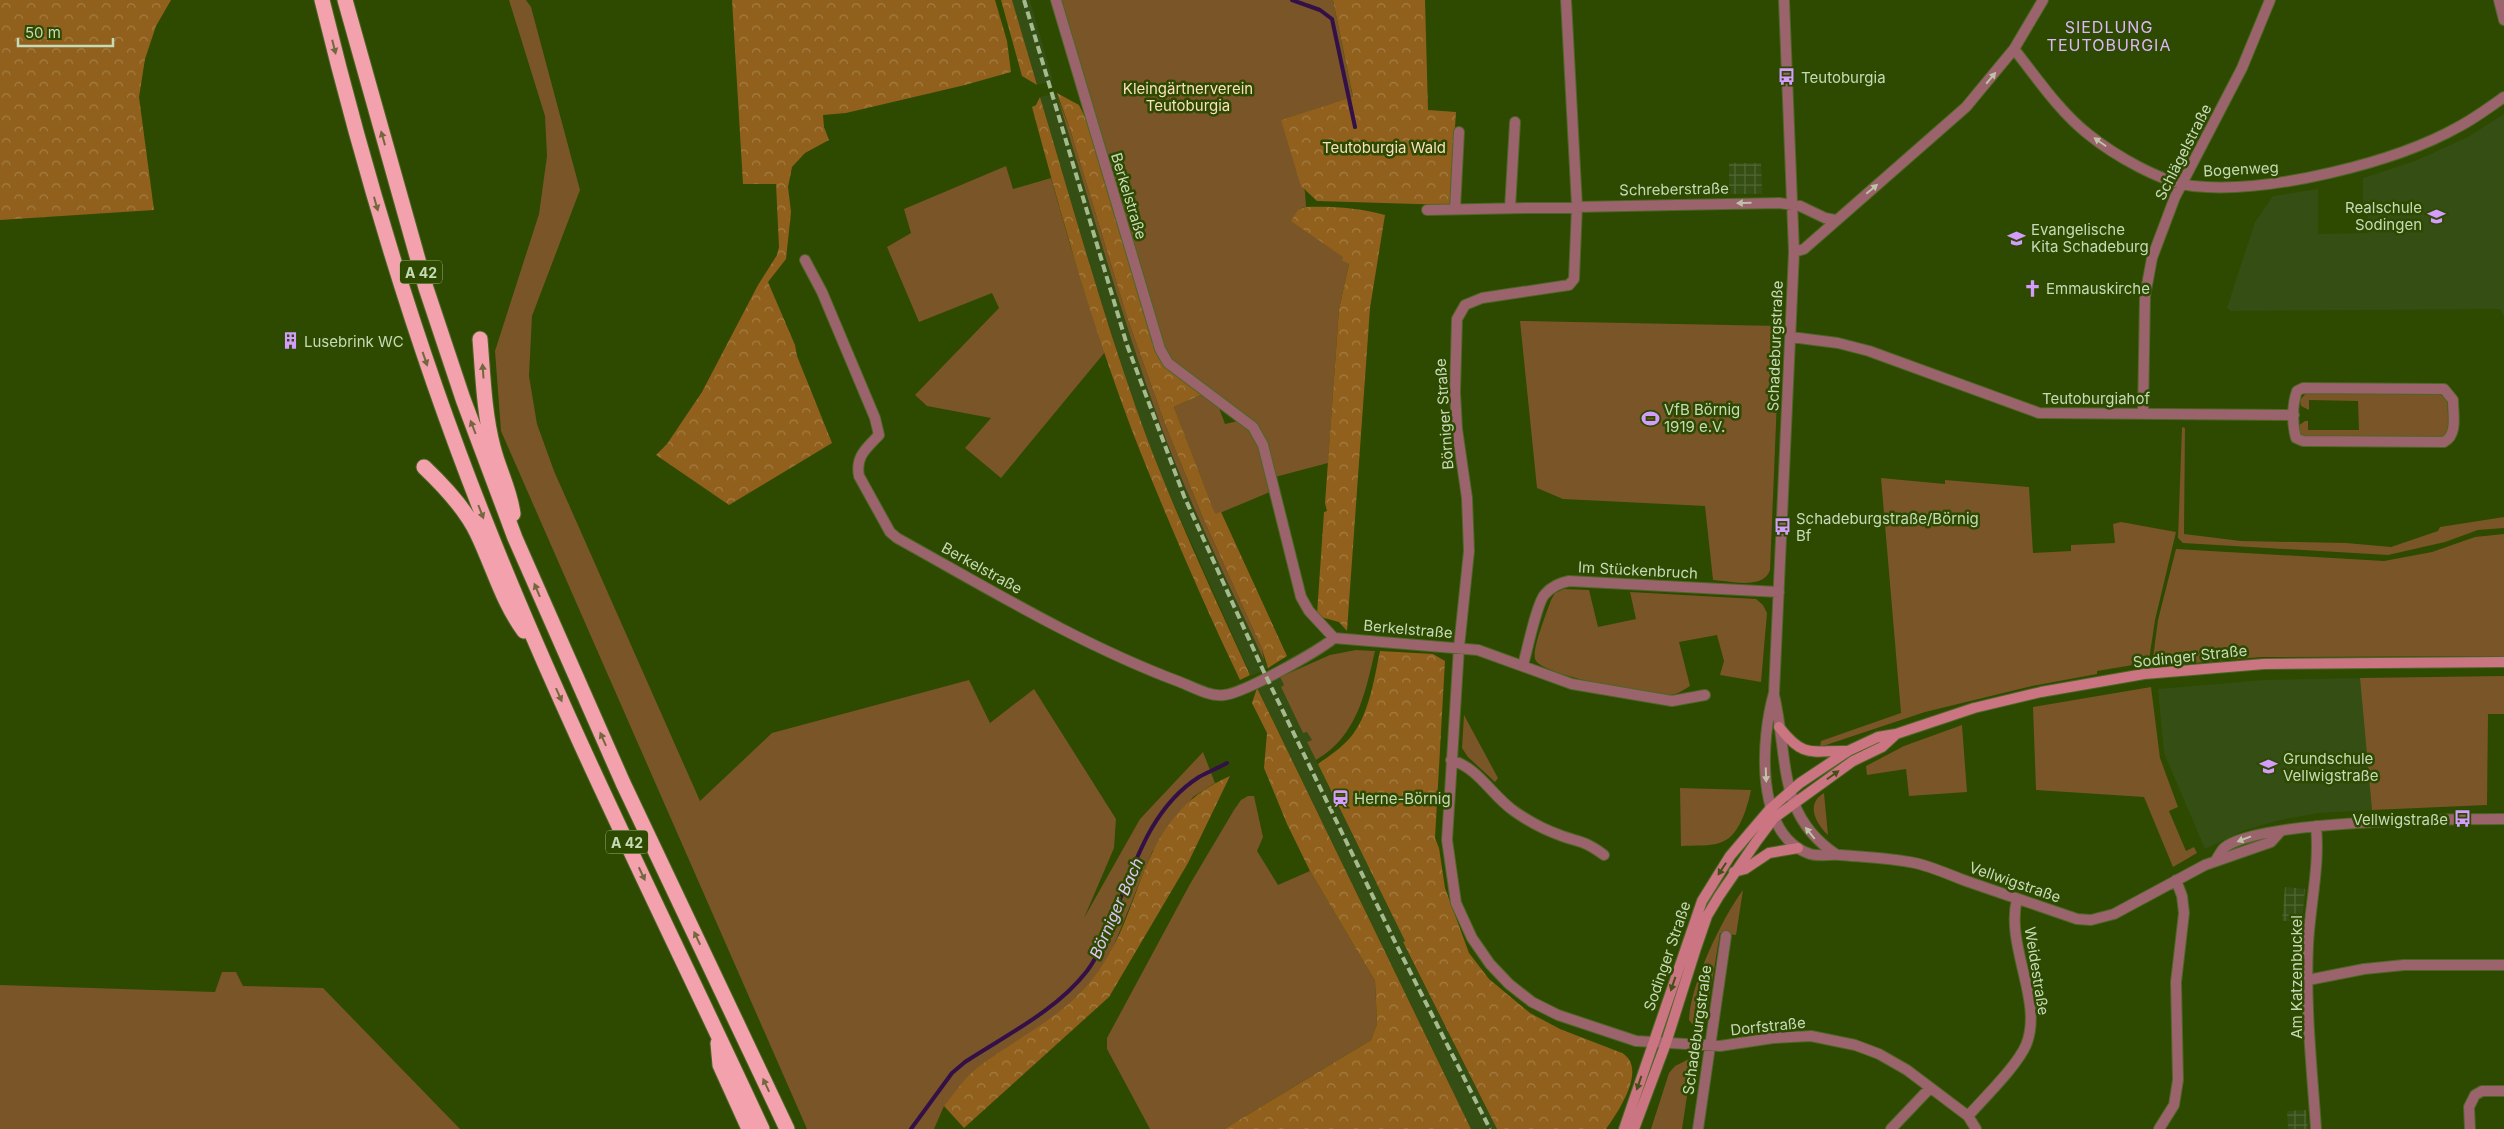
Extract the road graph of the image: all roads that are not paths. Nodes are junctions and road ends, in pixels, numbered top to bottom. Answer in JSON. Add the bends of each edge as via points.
{"nodes":[{"id":1,"x":322,"y":0,"type":"edge"},
{"id":2,"x":344,"y":0,"type":"edge"},
{"id":3,"x":1056,"y":0,"type":"edge"},
{"id":4,"x":1566,"y":0,"type":"edge"},
{"id":5,"x":1784,"y":0,"type":"edge"},
{"id":6,"x":2043,"y":0,"type":"edge"},
{"id":7,"x":2270,"y":0,"type":"edge"},
{"id":8,"x":2499,"y":0,"type":"edge"},
{"id":9,"x":2504,"y":20,"type":"edge"},
{"id":10,"x":2014,"y":49,"type":"junction"},
{"id":11,"x":2504,"y":97,"type":"edge"},
{"id":12,"x":1515,"y":122,"type":"dead end"},
{"id":13,"x":1459,"y":132,"type":"dead end"},
{"id":14,"x":2182,"y":183,"type":"junction"},
{"id":15,"x":1793,"y":205,"type":"junction"},
{"id":16,"x":1577,"y":206,"type":"junction"},
{"id":17,"x":1510,"y":208,"type":"junction"},
{"id":18,"x":1455,"y":209,"type":"junction"},
{"id":19,"x":1427,"y":210,"type":"dead end"},
{"id":20,"x":1835,"y":220,"type":"junction"},
{"id":21,"x":1794,"y":252,"type":"junction"},
{"id":22,"x":805,"y":260,"type":"dead end"},
{"id":23,"x":1791,"y":337,"type":"junction"},
{"id":24,"x":480,"y":339,"type":"dead end"},
{"id":25,"x":2143,"y":413,"type":"junction"},
{"id":26,"x":2294,"y":415,"type":"junction"},
{"id":27,"x":424,"y":468,"type":"dead end"},
{"id":28,"x":515,"y":538,"type":"junction"},
{"id":29,"x":1778,"y":592,"type":"junction"},
{"id":30,"x":1334,"y":638,"type":"junction"},
{"id":31,"x":1458,"y":647,"type":"junction"},
{"id":32,"x":539,"y":651,"type":"junction"},
{"id":33,"x":2501,"y":663,"type":"edge"},
{"id":34,"x":1523,"y":665,"type":"junction"},
{"id":35,"x":1774,"y":693,"type":"junction"},
{"id":36,"x":1705,"y":694,"type":"dead end"},
{"id":37,"x":1779,"y":727,"type":"junction"},
{"id":38,"x":1896,"y":734,"type":"junction"},
{"id":39,"x":1848,"y":751,"type":"junction"},
{"id":40,"x":1452,"y":760,"type":"junction"},
{"id":41,"x":1790,"y":791,"type":"junction"},
{"id":42,"x":1793,"y":804,"type":"junction"},
{"id":43,"x":1772,"y":814,"type":"junction"},
{"id":44,"x":2504,"y":819,"type":"edge"},
{"id":45,"x":2316,"y":826,"type":"junction"},
{"id":46,"x":1798,"y":848,"type":"junction"},
{"id":47,"x":1604,"y":854,"type":"dead end"},
{"id":48,"x":1836,"y":855,"type":"junction"},
{"id":49,"x":1734,"y":872,"type":"junction"},
{"id":50,"x":2176,"y":880,"type":"junction"},
{"id":51,"x":2017,"y":899,"type":"junction"},
{"id":52,"x":1726,"y":936,"type":"dead end"},
{"id":53,"x":2504,"y":965,"type":"edge"},
{"id":54,"x":2308,"y":980,"type":"junction"},
{"id":55,"x":717,"y":1031,"type":"junction"},
{"id":56,"x":1653,"y":1042,"type":"junction"},
{"id":57,"x":1666,"y":1043,"type":"junction"},
{"id":58,"x":1710,"y":1046,"type":"junction"},
{"id":59,"x":1930,"y":1088,"type":"junction"},
{"id":60,"x":2504,"y":1091,"type":"edge"},
{"id":61,"x":1968,"y":1116,"type":"junction"},
{"id":62,"x":749,"y":1129,"type":"edge"},
{"id":63,"x":762,"y":1129,"type":"edge"},
{"id":64,"x":787,"y":1129,"type":"edge"},
{"id":65,"x":1624,"y":1129,"type":"edge"},
{"id":66,"x":1634,"y":1129,"type":"edge"},
{"id":67,"x":1698,"y":1129,"type":"edge"},
{"id":68,"x":1890,"y":1129,"type":"edge"},
{"id":69,"x":1976,"y":1129,"type":"edge"},
{"id":70,"x":2159,"y":1129,"type":"edge"},
{"id":71,"x":2316,"y":1129,"type":"edge"},
{"id":72,"x":2470,"y":1129,"type":"edge"}],
"edges":[{"from":1,"to":32,"type":"highway","number":"A 42","one_way":true,"via":[[353,124],[409,310],[483,517]]},
{"from":28,"to":2,"type":"highway","number":"A 42","one_way":true,"via":[[426,288]]},
{"from":3,"to":30,"type":"street","name":"Berkelstraße","via":[[1160,349],[1168,363],[1253,427],[1263,445],[1300,597]]},
{"from":4,"to":16,"type":"street","name":"Börniger Straße"},
{"from":5,"to":15,"type":"street","name":"Schadeburgstraße"},
{"from":6,"to":10,"type":"street"},
{"from":7,"to":14,"type":"street","name":"Schlägelstraße","via":[[2242,68]]},
{"from":8,"to":9,"type":"street"},
{"from":14,"to":10,"type":"street","name":"Bogenweg","one_way":true,"via":[[2129,161],[2088,134]]},
{"from":20,"to":10,"type":"street","one_way":true,"via":[[1955,117]]},
{"from":11,"to":14,"type":"street","name":"Bogenweg","via":[[2439,136],[2340,170],[2254,186],[2193,186]]},
{"from":12,"to":17,"type":"street"},
{"from":13,"to":18,"type":"street"},
{"from":14,"to":25,"type":"street","name":"Schlägelstraße","via":[[2159,235],[2147,280]]},
{"from":15,"to":16,"type":"street","name":"Schreberstraße","one_way":true},
{"from":15,"to":20,"type":"street","name":"Schreberstraße"},
{"from":15,"to":21,"type":"street","name":"Schadeburgstraße"},
{"from":16,"to":17,"type":"street","name":"Schreberstraße"},
{"from":16,"to":31,"type":"street","name":"Börniger Straße","via":[[1574,279],[1570,286],[1482,298],[1465,304],[1457,319],[1455,392],[1469,527],[1466,594]]},
{"from":17,"to":18,"type":"street","name":"Schreberstraße"},
{"from":18,"to":19,"type":"street","name":"Schreberstraße"},
{"from":20,"to":21,"type":"street","via":[[1804,249]]},
{"from":21,"to":23,"type":"street","name":"Schadeburgstraße"},
{"from":22,"to":30,"type":"street","name":"Berkelstraße","via":[[822,292],[875,418],[879,435],[860,455],[859,476],[897,538],[1130,663],[1222,696],[1238,692]]},
{"from":23,"to":25,"type":"street","name":"Teutoburgiahof","via":[[1869,351],[2039,413]]},
{"from":23,"to":29,"type":"street","name":"Schadeburgstraße"},
{"from":28,"to":24,"type":"highway","one_way":true,"via":[[510,495],[488,424]]},
{"from":25,"to":26,"type":"street","name":"Teutoburgiahof"},
{"from":26,"to":26,"type":"street","via":[[2296,438],[2303,442],[2444,442],[2453,432],[2453,400],[2444,389],[2304,388],[2297,392]]},
{"from":27,"to":32,"type":"highway","via":[[447,489],[477,531],[512,614]]},
{"from":64,"to":28,"type":"highway","number":"A 42","one_way":true,"via":[[623,783]]},
{"from":29,"to":34,"type":"street","name":"Im Stückenbruch","via":[[1569,581],[1554,585],[1543,595]]},
{"from":29,"to":35,"type":"street","name":"Schadeburgstraße"},
{"from":30,"to":31,"type":"street","name":"Berkelstraße"},
{"from":31,"to":34,"type":"street"},
{"from":31,"to":40,"type":"street","name":"Berkelstraße"},
{"from":32,"to":55,"type":"highway","number":"A 42","one_way":true},
{"from":33,"to":38,"type":"main road","name":"Sodinger Straße","via":[[2264,664],[2161,672],[2015,698],[1946,716]]},
{"from":34,"to":36,"type":"street","via":[[1572,684],[1672,701]]},
{"from":35,"to":37,"type":"street","name":"Schadeburgstraße"},
{"from":35,"to":43,"type":"street","name":"Schadeburgstraße","one_way":true,"via":[[1765,767]]},
{"from":37,"to":39,"type":"main road","via":[[1807,750],[1822,753]]},
{"from":37,"to":41,"type":"street","name":"Schadeburgstraße"},
{"from":38,"to":39,"type":"main road","name":"Sodinger Straße","via":[[1878,737]]},
{"from":42,"to":38,"type":"main road","name":"Sodinger Straße","one_way":true,"via":[[1853,761],[1882,747]]},
{"from":39,"to":41,"type":"main road","name":"Sodinger Straße"},
{"from":40,"to":47,"type":"street","via":[[1472,770],[1512,810],[1534,824],[1562,836],[1588,842]]},
{"from":40,"to":56,"type":"street","name":"Berkelstraße","via":[[1447,840],[1454,895],[1472,938],[1490,964],[1532,1002],[1558,1015],[1628,1040]]},
{"from":41,"to":42,"type":"street","name":"Vellwigstraße"},
{"from":41,"to":43,"type":"main road","name":"Sodinger Straße"},
{"from":42,"to":43,"type":"main road","name":"Sodinger Straße"},
{"from":48,"to":42,"type":"street","name":"Vellwigstraße","one_way":true,"via":[[1808,832]]},
{"from":43,"to":46,"type":"street"},
{"from":43,"to":49,"type":"main road","name":"Sodinger Straße"},
{"from":43,"to":56,"type":"main road","name":"Sodinger Straße","one_way":true,"via":[[1730,856],[1702,901]]},
{"from":44,"to":45,"type":"street","name":"Vellwigstraße"},
{"from":45,"to":50,"type":"street","name":"Vellwigstraße","via":[[2268,831],[2230,845],[2216,860]]},
{"from":45,"to":54,"type":"street","name":"Am Katzenbuckel","via":[[2318,853],[2308,946]]},
{"from":46,"to":48,"type":"street","name":"Vellwigstraße","via":[[1823,857]]},
{"from":46,"to":49,"type":"main road","via":[[1769,853],[1745,869]]},
{"from":48,"to":51,"type":"street","name":"Vellwigstraße","via":[[1916,863]]},
{"from":49,"to":57,"type":"main road","name":"Sodinger Straße","via":[[1708,916]]},
{"from":50,"to":51,"type":"street","name":"Vellwigstraße","via":[[2114,914],[2091,920],[2077,919]]},
{"from":50,"to":70,"type":"street","via":[[2184,913],[2176,982],[2178,1080],[2174,1105]]},
{"from":51,"to":61,"type":"street","name":"Weidestraße","via":[[2014,925],[2029,1006],[2029,1036],[2020,1056]]},
{"from":52,"to":58,"type":"street","name":"Schadeburgstraße"},
{"from":53,"to":54,"type":"street","via":[[2404,965]]},
{"from":54,"to":71,"type":"street","name":"Am Katzenbuckel"},
{"from":55,"to":62,"type":"highway","via":[[720,1065]]},
{"from":55,"to":63,"type":"highway","number":"A 42"},
{"from":56,"to":57,"type":"street","name":"Dorfstraße"},
{"from":56,"to":65,"type":"main road","name":"Sodinger Straße","one_way":true},
{"from":57,"to":58,"type":"street","name":"Dorfstraße"},
{"from":57,"to":66,"type":"main road","name":"Sodinger Straße"},
{"from":58,"to":59,"type":"street","name":"Dorfstraße","via":[[1792,1036],[1828,1038],[1879,1054]]},
{"from":58,"to":67,"type":"street","name":"Schadeburgstraße"},
{"from":59,"to":61,"type":"street","name":"Dorfstraße"},
{"from":59,"to":68,"type":"street"},
{"from":60,"to":72,"type":"street","via":[[2475,1094],[2469,1107]]},
{"from":61,"to":69,"type":"street","name":"Dorfstraße"}]}
